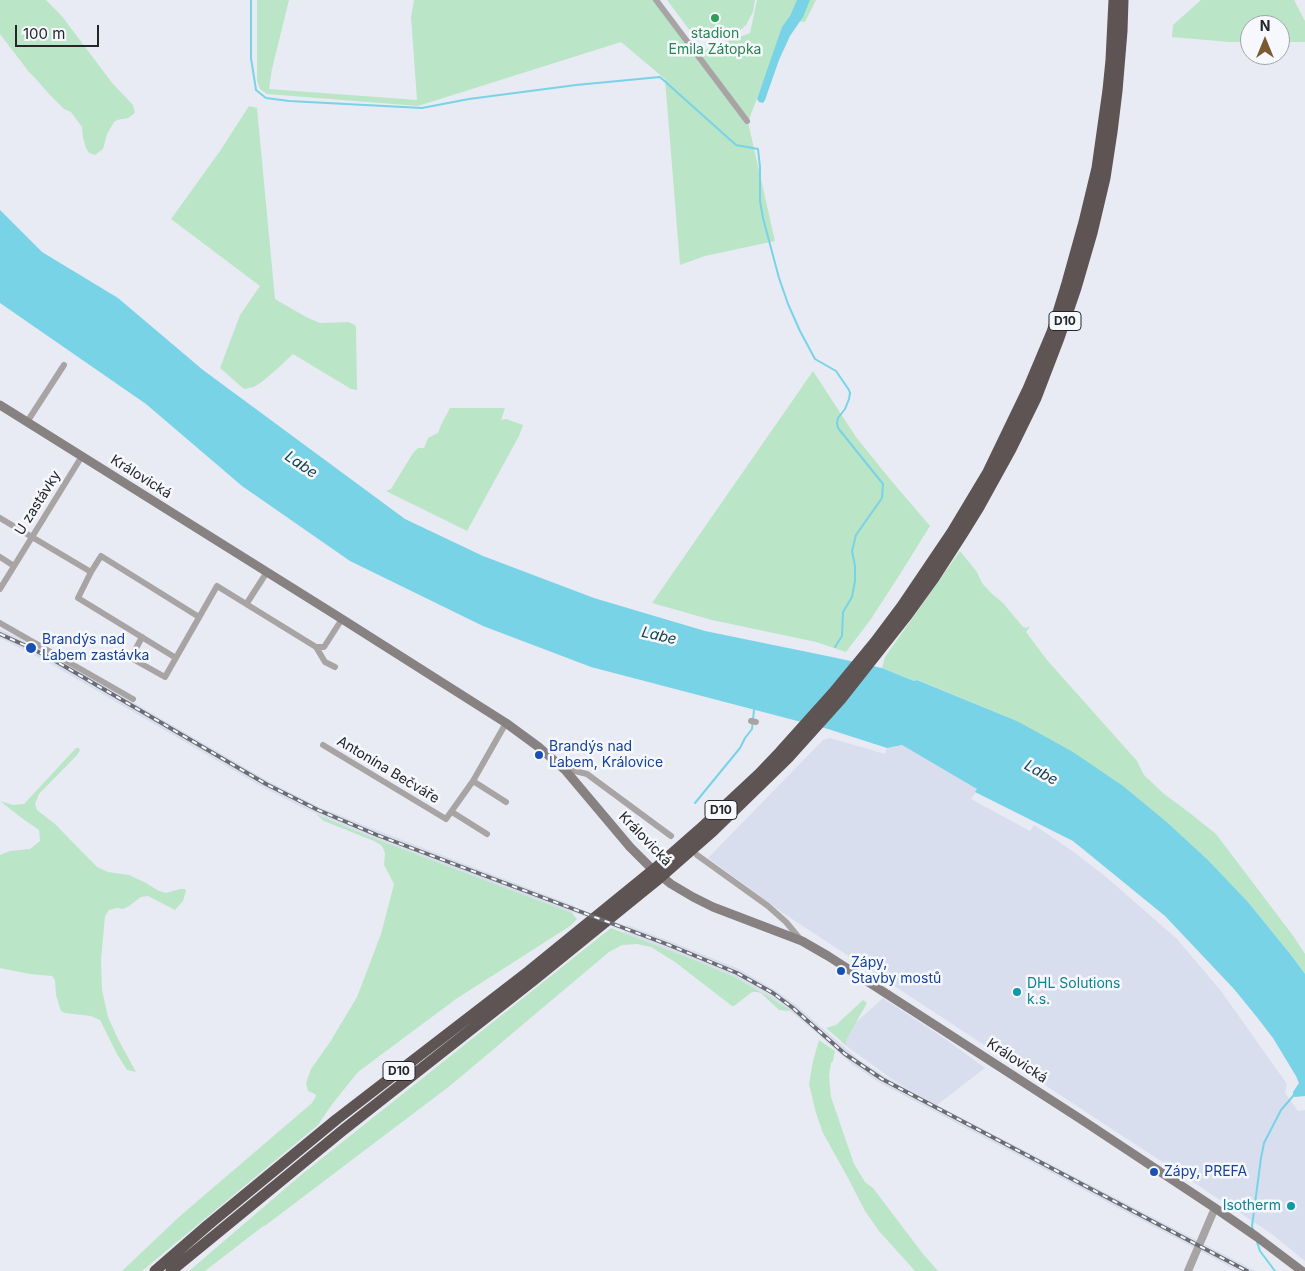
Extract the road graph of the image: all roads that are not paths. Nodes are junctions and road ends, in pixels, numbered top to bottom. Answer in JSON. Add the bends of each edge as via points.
{"nodes":[{"id":1,"x":656,"y":0,"type":"edge"},
{"id":2,"x":1114,"y":0,"type":"edge"},
{"id":3,"x":1123,"y":0,"type":"edge"},
{"id":4,"x":1115,"y":60,"type":"junction"},
{"id":5,"x":747,"y":121,"type":"dead end"},
{"id":6,"x":64,"y":365,"type":"dead end"},
{"id":7,"x":0,"y":405,"type":"edge"},
{"id":8,"x":27,"y":422,"type":"junction"},
{"id":9,"x":82,"y":456,"type":"junction"},
{"id":10,"x":0,"y":518,"type":"edge"},
{"id":11,"x":32,"y":538,"type":"junction"},
{"id":12,"x":0,"y":558,"type":"edge"},
{"id":13,"x":14,"y":566,"type":"junction"},
{"id":14,"x":91,"y":572,"type":"junction"},
{"id":15,"x":267,"y":572,"type":"junction"},
{"id":16,"x":0,"y":589,"type":"edge"},
{"id":17,"x":246,"y":604,"type":"junction"},
{"id":18,"x":199,"y":616,"type":"junction"},
{"id":19,"x":342,"y":619,"type":"junction"},
{"id":20,"x":0,"y":623,"type":"edge"},
{"id":21,"x":142,"y":637,"type":"junction"},
{"id":22,"x":316,"y":647,"type":"junction"},
{"id":23,"x":176,"y":658,"type":"junction"},
{"id":24,"x":335,"y":667,"type":"dead end"},
{"id":25,"x":133,"y":699,"type":"dead end"},
{"id":26,"x":506,"y":723,"type":"junction"},
{"id":27,"x":323,"y":745,"type":"dead end"},
{"id":28,"x":566,"y":771,"type":"junction"},
{"id":29,"x":474,"y":781,"type":"junction"},
{"id":30,"x":506,"y":802,"type":"dead end"},
{"id":31,"x":452,"y":812,"type":"junction"},
{"id":32,"x":487,"y":834,"type":"dead end"},
{"id":33,"x":671,"y":836,"type":"dead end"},
{"id":34,"x":697,"y":855,"type":"dead end"},
{"id":35,"x":651,"y":878,"type":"junction"},
{"id":36,"x":802,"y":941,"type":"junction"},
{"id":37,"x":1215,"y":1208,"type":"junction"},
{"id":38,"x":155,"y":1271,"type":"edge"},
{"id":39,"x":171,"y":1271,"type":"edge"},
{"id":40,"x":1188,"y":1271,"type":"edge"},
{"id":41,"x":1302,"y":1271,"type":"edge"}],
"edges":[{"from":1,"to":5,"type":"street"},
{"from":2,"to":4,"type":"highway","number":"D10"},
{"from":3,"to":4,"type":"highway","number":"D10"},
{"from":4,"to":35,"type":"highway","number":"D10","via":[[1112,132],[1092,233],[1076,288],[1036,398],[979,507],[958,532],[934,578],[841,699],[713,831]]},
{"from":6,"to":8,"type":"street"},
{"from":7,"to":8,"type":"main road","name":"Královická"},
{"from":8,"to":9,"type":"main road","name":"Královická"},
{"from":9,"to":11,"type":"street","name":"U zastávky"},
{"from":9,"to":15,"type":"main road","name":"Královická"},
{"from":10,"to":11,"type":"street"},
{"from":11,"to":13,"type":"street","name":"U zastávky"},
{"from":11,"to":14,"type":"street"},
{"from":12,"to":13,"type":"street"},
{"from":13,"to":16,"type":"street","name":"U zastávky"},
{"from":14,"to":18,"type":"street","via":[[101,556]]},
{"from":14,"to":21,"type":"street","via":[[78,598]]},
{"from":15,"to":17,"type":"street"},
{"from":15,"to":19,"type":"main road","name":"Královická"},
{"from":17,"to":18,"type":"street","via":[[217,586]]},
{"from":17,"to":22,"type":"street"},
{"from":18,"to":23,"type":"street"},
{"from":19,"to":22,"type":"street","via":[[324,647]]},
{"from":19,"to":26,"type":"main road","name":"Královická"},
{"from":20,"to":25,"type":"street"},
{"from":21,"to":23,"type":"street"},
{"from":21,"to":23,"type":"street","via":[[131,658],[165,677]]},
{"from":22,"to":24,"type":"street","via":[[326,662]]},
{"from":26,"to":28,"type":"main road","name":"Královická"},
{"from":26,"to":29,"type":"street","name":"Antonína Bečváře"},
{"from":27,"to":31,"type":"street","name":"Antonína Bečváře","via":[[446,820]]},
{"from":28,"to":33,"type":"street","name":"Královická","via":[[587,774]]},
{"from":28,"to":36,"type":"main road","name":"Královická","via":[[630,847],[672,884],[713,907]]},
{"from":29,"to":30,"type":"street"},
{"from":29,"to":31,"type":"street","name":"Antonína Bečváře"},
{"from":31,"to":32,"type":"street"},
{"from":34,"to":36,"type":"street","name":"Královická","via":[[768,906]]},
{"from":35,"to":38,"type":"highway","number":"D10","via":[[337,1119]]},
{"from":35,"to":39,"type":"highway","number":"D10","via":[[534,980]]},
{"from":36,"to":37,"type":"main road","name":"Královická"},
{"from":37,"to":40,"type":"street"},
{"from":37,"to":41,"type":"main road","name":"Královická"}]}
